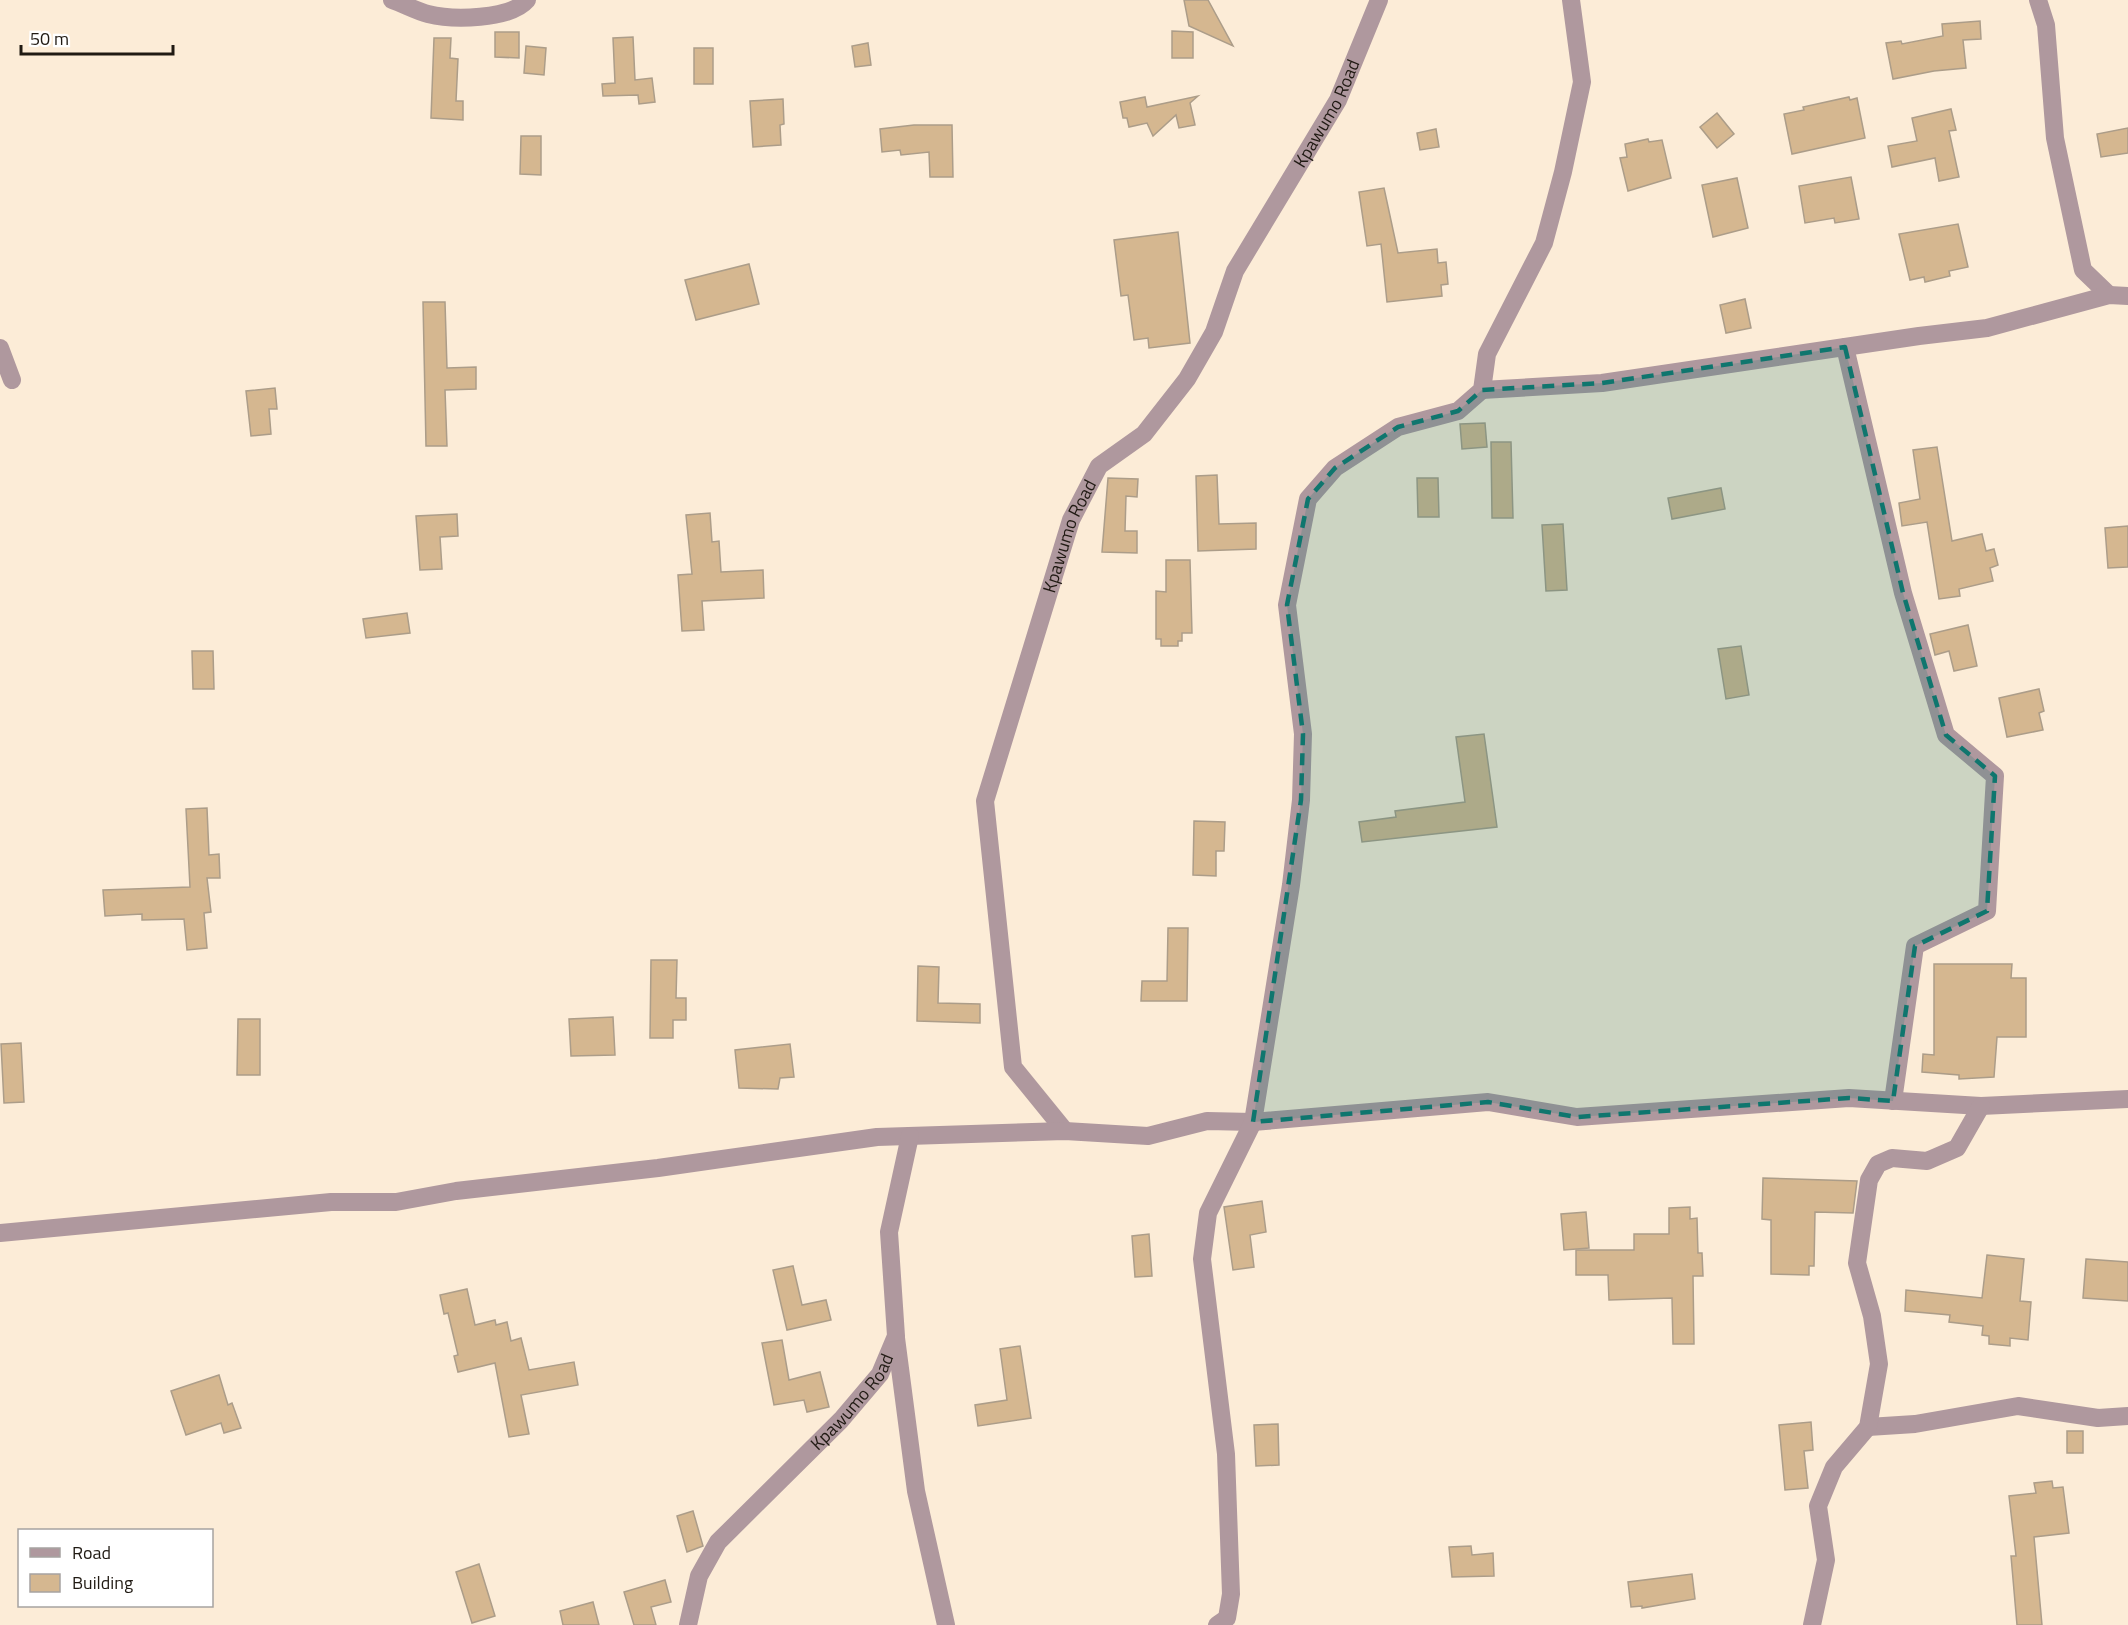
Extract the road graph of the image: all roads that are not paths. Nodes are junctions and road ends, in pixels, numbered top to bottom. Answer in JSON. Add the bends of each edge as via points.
{"nodes":[{"id":1,"x":392,"y":0,"type":"edge"},
{"id":2,"x":527,"y":0,"type":"edge"},
{"id":3,"x":1379,"y":0,"type":"edge"},
{"id":4,"x":1571,"y":0,"type":"edge"},
{"id":5,"x":2038,"y":0,"type":"edge"},
{"id":6,"x":2109,"y":295,"type":"junction"},
{"id":7,"x":2128,"y":296,"type":"edge"},
{"id":8,"x":1845,"y":347,"type":"junction"},
{"id":9,"x":0,"y":348,"type":"edge"},
{"id":10,"x":12,"y":380,"type":"dead end"},
{"id":11,"x":1482,"y":390,"type":"junction"},
{"id":12,"x":2128,"y":1099,"type":"edge"},
{"id":13,"x":1893,"y":1101,"type":"junction"},
{"id":14,"x":1981,"y":1106,"type":"junction"},
{"id":15,"x":1253,"y":1122,"type":"junction"},
{"id":16,"x":1065,"y":1131,"type":"junction"},
{"id":17,"x":910,"y":1136,"type":"junction"},
{"id":18,"x":0,"y":1233,"type":"edge"},
{"id":19,"x":896,"y":1336,"type":"junction"},
{"id":20,"x":2128,"y":1416,"type":"edge"},
{"id":21,"x":1868,"y":1427,"type":"junction"},
{"id":22,"x":688,"y":1625,"type":"edge"},
{"id":23,"x":946,"y":1625,"type":"edge"},
{"id":24,"x":1217,"y":1625,"type":"edge"},
{"id":25,"x":1812,"y":1625,"type":"edge"}],
"edges":[{"from":1,"to":2,"type":"street","via":[[429,14],[490,17]]},
{"from":3,"to":16,"type":"street","name":"Kpawumo Road","via":[[1338,99],[1235,271],[1214,332],[1187,379],[1144,434],[1098,466],[1071,520],[985,801],[1013,1067]]},
{"from":4,"to":11,"type":"street","via":[[1582,82],[1563,172],[1544,243],[1487,354]]},
{"from":5,"to":6,"type":"street","via":[[2046,25],[2055,138],[2083,270]]},
{"from":6,"to":7,"type":"street"},
{"from":6,"to":8,"type":"street","via":[[1987,328]]},
{"from":8,"to":11,"type":"street","via":[[1602,383]]},
{"from":8,"to":13,"type":"street","via":[[1903,593],[1946,735],[1995,776],[1987,911],[1915,946]]},
{"from":9,"to":10,"type":"street"},
{"from":11,"to":15,"type":"street","via":[[1458,411],[1398,427],[1335,468],[1308,499],[1287,605],[1303,734],[1301,800]]},
{"from":12,"to":14,"type":"street"},
{"from":13,"to":14,"type":"street"},
{"from":13,"to":15,"type":"street","via":[[1849,1098],[1576,1117],[1488,1102]]},
{"from":14,"to":21,"type":"street","via":[[1957,1148],[1927,1161],[1892,1158],[1878,1164],[1869,1180],[1857,1263],[1872,1316],[1879,1364]]},
{"from":15,"to":16,"type":"street","via":[[1207,1121],[1148,1136]]},
{"from":15,"to":24,"type":"street","via":[[1208,1213],[1202,1259],[1226,1454],[1231,1594],[1227,1618]]},
{"from":16,"to":17,"type":"street"},
{"from":17,"to":18,"type":"street","via":[[456,1191],[396,1202],[331,1202]]},
{"from":17,"to":19,"type":"street","name":"Kpawumo Road","via":[[889,1232]]},
{"from":19,"to":22,"type":"street","name":"Kpawumo Road","via":[[880,1374],[841,1420],[718,1542],[699,1576]]},
{"from":19,"to":23,"type":"street","via":[[916,1491]]},
{"from":20,"to":21,"type":"street","via":[[2098,1418],[2018,1406],[1915,1424]]},
{"from":21,"to":25,"type":"street","via":[[1834,1467],[1818,1506],[1826,1560]]}]}
